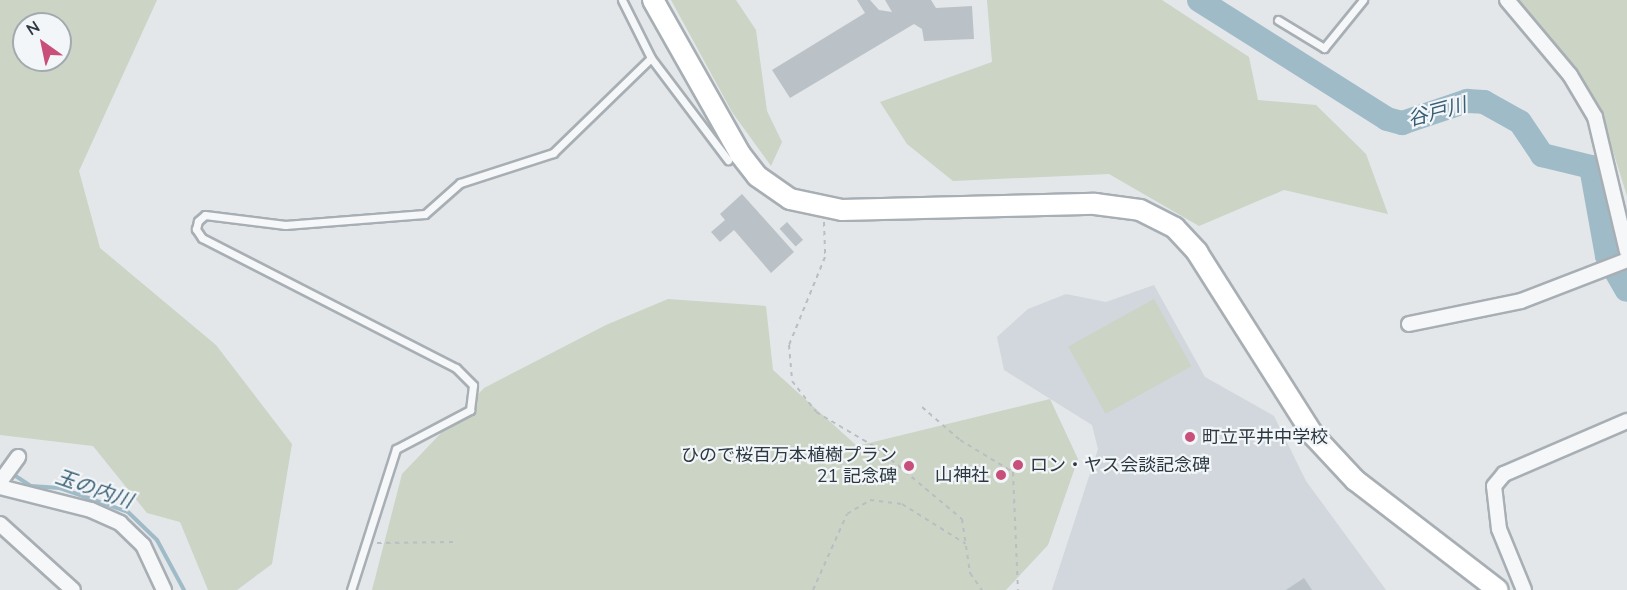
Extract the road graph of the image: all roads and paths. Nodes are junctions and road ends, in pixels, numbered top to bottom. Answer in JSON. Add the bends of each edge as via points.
{"nodes":[{"id":1,"x":622,"y":0,"type":"edge"},
{"id":2,"x":653,"y":0,"type":"edge"},
{"id":3,"x":1363,"y":0,"type":"edge"},
{"id":4,"x":1507,"y":0,"type":"edge"},
{"id":5,"x":1278,"y":21,"type":"dead end"},
{"id":6,"x":651,"y":58,"type":"junction"},
{"id":7,"x":728,"y":160,"type":"dead end"},
{"id":8,"x":824,"y":209,"type":"junction"},
{"id":9,"x":1627,"y":251,"type":"edge"},
{"id":10,"x":1615,"y":265,"type":"edge"},
{"id":11,"x":1409,"y":324,"type":"dead end"},
{"id":12,"x":922,"y":407,"type":"dead end"},
{"id":13,"x":1627,"y":421,"type":"edge"},
{"id":14,"x":16,"y":460,"type":"dead end"},
{"id":15,"x":1,"y":483,"type":"edge"},
{"id":16,"x":0,"y":524,"type":"edge"},
{"id":17,"x":453,"y":542,"type":"dead end"},
{"id":18,"x":365,"y":543,"type":"junction"},
{"id":19,"x":966,"y":544,"type":"junction"},
{"id":20,"x":73,"y":590,"type":"edge"},
{"id":21,"x":164,"y":590,"type":"edge"},
{"id":22,"x":351,"y":590,"type":"edge"},
{"id":23,"x":813,"y":590,"type":"edge"},
{"id":24,"x":982,"y":590,"type":"edge"},
{"id":25,"x":1018,"y":590,"type":"edge"},
{"id":26,"x":1498,"y":590,"type":"edge"},
{"id":27,"x":1524,"y":590,"type":"edge"}],
"edges":[{"from":1,"to":6,"type":"lane"},
{"from":2,"to":8,"type":"street","via":[[747,165],[774,190]]},
{"from":3,"to":5,"type":"lane","via":[[1324,48]]},
{"from":4,"to":9,"type":"street","via":[[1570,75],[1595,117]]},
{"from":6,"to":7,"type":"lane"},
{"from":6,"to":18,"type":"lane","via":[[553,153],[460,183],[425,214],[285,225],[205,215],[198,221],[196,229],[202,238],[456,368],[473,385],[470,410],[396,449]]},
{"from":8,"to":19,"type":"path","via":[[825,257],[793,327],[787,365],[792,381],[816,412],[878,448],[953,509],[967,529]]},
{"from":8,"to":26,"type":"street","via":[[1095,204],[1158,216],[1197,252],[1297,413],[1332,457],[1354,480]]},
{"from":10,"to":11,"type":"street","via":[[1521,300]]},
{"from":12,"to":25,"type":"path","via":[[960,440],[1008,466],[1016,480]]},
{"from":13,"to":27,"type":"street","via":[[1504,474],[1494,486],[1499,529]]},
{"from":14,"to":15,"type":"street"},
{"from":15,"to":21,"type":"street","via":[[91,510],[120,524],[143,545]]},
{"from":16,"to":20,"type":"street"},
{"from":17,"to":18,"type":"path"},
{"from":18,"to":22,"type":"lane"},
{"from":19,"to":23,"type":"path","via":[[902,504],[870,500],[847,514]]},
{"from":19,"to":24,"type":"path","via":[[970,573]]}]}
